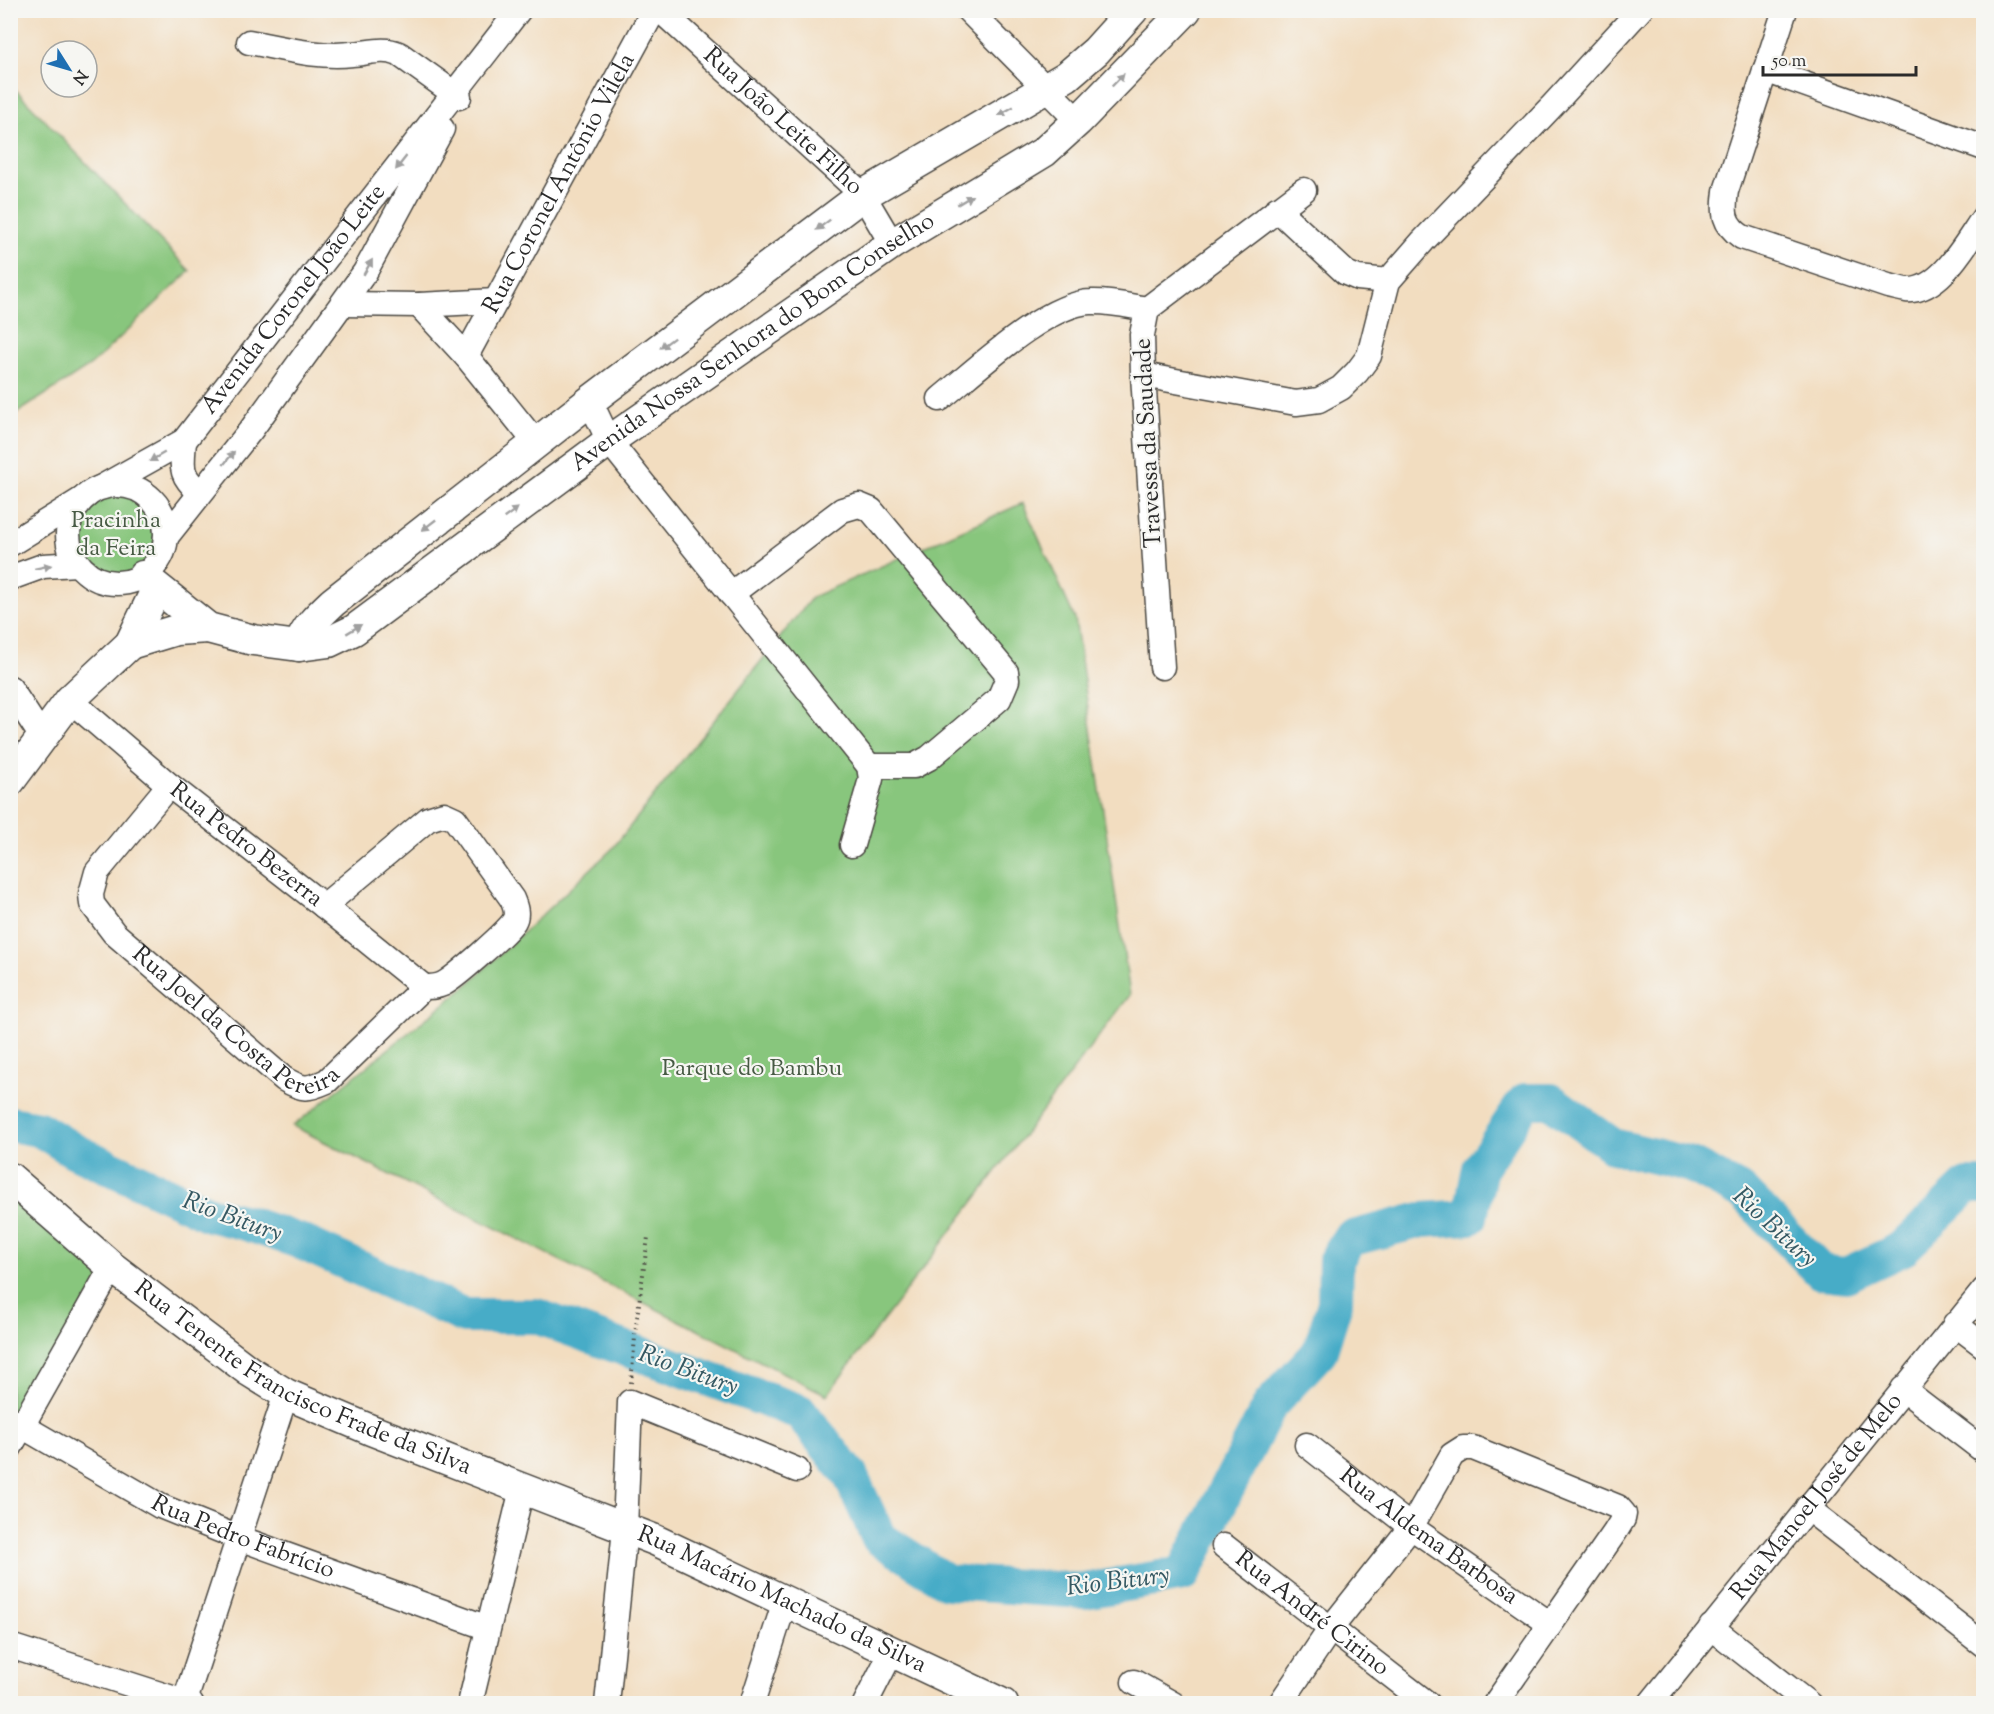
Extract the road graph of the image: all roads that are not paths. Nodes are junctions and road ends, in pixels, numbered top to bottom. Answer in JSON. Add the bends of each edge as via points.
{"nodes":[{"id":1,"x":519,"y":10,"type":"edge"},
{"id":2,"x":654,"y":10,"type":"edge"},
{"id":3,"x":660,"y":10,"type":"edge"},
{"id":4,"x":968,"y":10,"type":"edge"},
{"id":5,"x":1133,"y":10,"type":"edge"},
{"id":6,"x":1186,"y":10,"type":"edge"},
{"id":7,"x":1640,"y":10,"type":"edge"},
{"id":8,"x":1785,"y":10,"type":"edge"},
{"id":9,"x":249,"y":42,"type":"dead end"},
{"id":10,"x":1765,"y":70,"type":"junction"},
{"id":11,"x":1045,"y":88,"type":"junction"},
{"id":12,"x":459,"y":92,"type":"junction"},
{"id":13,"x":1078,"y":121,"type":"junction"},
{"id":14,"x":1983,"y":148,"type":"edge"},
{"id":15,"x":1304,"y":190,"type":"dead end"},
{"id":16,"x":863,"y":195,"type":"junction"},
{"id":17,"x":1277,"y":209,"type":"junction"},
{"id":18,"x":1983,"y":217,"type":"edge"},
{"id":19,"x":892,"y":244,"type":"junction"},
{"id":20,"x":1388,"y":281,"type":"junction"},
{"id":21,"x":496,"y":301,"type":"junction"},
{"id":22,"x":343,"y":304,"type":"junction"},
{"id":23,"x":419,"y":305,"type":"junction"},
{"id":24,"x":1147,"y":309,"type":"junction"},
{"id":25,"x":466,"y":356,"type":"junction"},
{"id":26,"x":1143,"y":375,"type":"junction"},
{"id":27,"x":940,"y":399,"type":"dead end"},
{"id":28,"x":590,"y":401,"type":"junction"},
{"id":29,"x":184,"y":441,"type":"junction"},
{"id":30,"x":609,"y":441,"type":"junction"},
{"id":31,"x":536,"y":443,"type":"junction"},
{"id":32,"x":102,"y":487,"type":"junction"},
{"id":33,"x":200,"y":493,"type":"junction"},
{"id":34,"x":81,"y":500,"type":"junction"},
{"id":35,"x":166,"y":537,"type":"junction"},
{"id":36,"x":10,"y":544,"type":"edge"},
{"id":37,"x":77,"y":564,"type":"junction"},
{"id":38,"x":10,"y":578,"type":"edge"},
{"id":39,"x":150,"y":582,"type":"junction"},
{"id":40,"x":731,"y":594,"type":"junction"},
{"id":41,"x":208,"y":628,"type":"junction"},
{"id":42,"x":130,"y":644,"type":"junction"},
{"id":43,"x":299,"y":646,"type":"junction"},
{"id":44,"x":1162,"y":667,"type":"dead end"},
{"id":45,"x":10,"y":688,"type":"edge"},
{"id":46,"x":70,"y":700,"type":"junction"},
{"id":47,"x":42,"y":737,"type":"junction"},
{"id":48,"x":869,"y":766,"type":"junction"},
{"id":49,"x":10,"y":781,"type":"edge"},
{"id":50,"x":169,"y":785,"type":"junction"},
{"id":51,"x":852,"y":845,"type":"dead end"},
{"id":52,"x":324,"y":906,"type":"junction"},
{"id":53,"x":424,"y":987,"type":"junction"},
{"id":54,"x":10,"y":1178,"type":"edge"},
{"id":55,"x":112,"y":1266,"type":"junction"},
{"id":56,"x":1983,"y":1290,"type":"edge"},
{"id":57,"x":1955,"y":1324,"type":"junction"},
{"id":58,"x":1983,"y":1346,"type":"edge"},
{"id":59,"x":1903,"y":1389,"type":"junction"},
{"id":60,"x":286,"y":1394,"type":"junction"},
{"id":61,"x":16,"y":1423,"type":"edge"},
{"id":62,"x":1307,"y":1445,"type":"dead end"},
{"id":63,"x":10,"y":1447,"type":"edge"},
{"id":64,"x":1983,"y":1451,"type":"edge"},
{"id":65,"x":797,"y":1470,"type":"dead end"},
{"id":66,"x":522,"y":1489,"type":"junction"},
{"id":67,"x":1807,"y":1508,"type":"junction"},
{"id":68,"x":1411,"y":1527,"type":"junction"},
{"id":69,"x":625,"y":1529,"type":"junction"},
{"id":70,"x":239,"y":1538,"type":"junction"},
{"id":71,"x":1224,"y":1546,"type":"dead end"},
{"id":72,"x":785,"y":1601,"type":"junction"},
{"id":73,"x":1550,"y":1624,"type":"junction"},
{"id":74,"x":1711,"y":1627,"type":"junction"},
{"id":75,"x":488,"y":1628,"type":"junction"},
{"id":76,"x":1331,"y":1628,"type":"junction"},
{"id":77,"x":1983,"y":1645,"type":"edge"},
{"id":78,"x":10,"y":1646,"type":"edge"},
{"id":79,"x":892,"y":1651,"type":"junction"},
{"id":80,"x":1134,"y":1682,"type":"dead end"},
{"id":81,"x":1417,"y":1700,"type":"edge"},
{"id":82,"x":186,"y":1703,"type":"edge"},
{"id":83,"x":470,"y":1704,"type":"edge"},
{"id":84,"x":607,"y":1704,"type":"edge"},
{"id":85,"x":752,"y":1704,"type":"edge"},
{"id":86,"x":865,"y":1704,"type":"edge"},
{"id":87,"x":1004,"y":1704,"type":"edge"},
{"id":88,"x":1173,"y":1704,"type":"edge"},
{"id":89,"x":1280,"y":1704,"type":"edge"},
{"id":90,"x":1495,"y":1704,"type":"edge"},
{"id":91,"x":1650,"y":1704,"type":"edge"},
{"id":92,"x":1809,"y":1704,"type":"edge"}],
"edges":[{"from":1,"to":12,"type":"street","name":"Avenida Coronel João Leite"},
{"from":2,"to":21,"type":"street","name":"Rua Coronel Antônio Vilela"},
{"from":3,"to":16,"type":"street","name":"Rua João Leite Filho"},
{"from":4,"to":11,"type":"street"},
{"from":5,"to":11,"type":"street","name":"Avenida Nossa Senhora do Bom Conselho","via":[[1096,51],[1067,76]]},
{"from":13,"to":6,"type":"street","name":"Avenida Nossa Senhora do Bom Conselho","one_way":true},
{"from":7,"to":20,"type":"street"},
{"from":8,"to":10,"type":"street"},
{"from":9,"to":12,"type":"street","via":[[318,54],[350,55],[388,49]]},
{"from":10,"to":14,"type":"street"},
{"from":10,"to":18,"type":"street","via":[[1726,191],[1725,218],[1730,229],[1742,237],[1909,290],[1929,284],[1949,268]]},
{"from":11,"to":13,"type":"street"},
{"from":11,"to":16,"type":"street","name":"Avenida Nossa Senhora do Bom Conselho","one_way":true},
{"from":22,"to":12,"type":"street","name":"Avenida Coronel João Leite","one_way":true,"via":[[365,272]]},
{"from":12,"to":29,"type":"street","name":"Avenida Coronel João Leite","one_way":true},
{"from":19,"to":13,"type":"street","name":"Avenida Nossa Senhora do Bom Conselho","one_way":true,"via":[[1044,152]]},
{"from":15,"to":17,"type":"street","name":"Travessa da Saudade"},
{"from":16,"to":19,"type":"street","name":"Rua João Leite Filho"},
{"from":16,"to":28,"type":"street","name":"Avenida Nossa Senhora do Bom Conselho","one_way":true},
{"from":17,"to":20,"type":"street","via":[[1346,273]]},
{"from":17,"to":24,"type":"street","name":"Travessa da Saudade"},
{"from":19,"to":30,"type":"street","name":"Avenida Nossa Senhora do Bom Conselho"},
{"from":20,"to":26,"type":"street","via":[[1369,356],[1341,388],[1319,399],[1296,403]]},
{"from":21,"to":23,"type":"street"},
{"from":21,"to":25,"type":"street","name":"Rua Coronel Antônio Vilela"},
{"from":22,"to":23,"type":"street"},
{"from":33,"to":22,"type":"street","name":"Avenida Coronel João Leite","one_way":true},
{"from":23,"to":25,"type":"street"},
{"from":24,"to":26,"type":"street","name":"Travessa da Saudade","via":[[1142,335]]},
{"from":24,"to":27,"type":"street","via":[[1090,302],[1069,307],[1025,330]]},
{"from":25,"to":31,"type":"street"},
{"from":26,"to":44,"type":"street","name":"Travessa da Saudade"},
{"from":28,"to":30,"type":"street"},
{"from":28,"to":31,"type":"street","name":"Avenida Nossa Senhora do Bom Conselho"},
{"from":29,"to":32,"type":"street","name":"Avenida Coronel João Leite","one_way":true},
{"from":29,"to":33,"type":"street","via":[[182,468],[187,481]]},
{"from":30,"to":40,"type":"street"},
{"from":43,"to":30,"type":"street","name":"Avenida Nossa Senhora do Bom Conselho","one_way":true,"via":[[329,642],[354,630]]},
{"from":31,"to":43,"type":"street","name":"Avenida Nossa Senhora do Bom Conselho","one_way":true,"via":[[333,602],[313,620]]},
{"from":32,"to":34,"type":"street"},
{"from":32,"to":35,"type":"street","via":[[121,485],[139,490],[154,502],[164,518]]},
{"from":33,"to":35,"type":"street","name":"Avenida Coronel João Leite"},
{"from":34,"to":36,"type":"street"},
{"from":34,"to":37,"type":"street","via":[[73,511],[68,538]]},
{"from":35,"to":39,"type":"street"},
{"from":38,"to":37,"type":"street","one_way":true,"via":[[43,566]]},
{"from":37,"to":39,"type":"street","via":[[98,580],[110,583]]},
{"from":39,"to":41,"type":"street","name":"Avenida Nossa Senhora do Bom Conselho"},
{"from":39,"to":42,"type":"street"},
{"from":40,"to":48,"type":"street"},
{"from":40,"to":48,"type":"street","via":[[842,510],[859,505],[871,510],[1006,672],[999,699],[929,758],[914,766]]},
{"from":41,"to":42,"type":"street","via":[[176,630]]},
{"from":41,"to":43,"type":"street","name":"Avenida Nossa Senhora do Bom Conselho","via":[[253,640]]},
{"from":42,"to":46,"type":"street"},
{"from":45,"to":47,"type":"street"},
{"from":46,"to":47,"type":"street"},
{"from":46,"to":50,"type":"street","name":"Rua Pedro Bezerra"},
{"from":47,"to":49,"type":"street"},
{"from":48,"to":51,"type":"street","via":[[871,779]]},
{"from":50,"to":52,"type":"street","name":"Rua Pedro Bezerra"},
{"from":50,"to":53,"type":"street","name":"Rua Joel da Costa Pereira","via":[[97,872],[92,904],[114,933],[284,1078],[302,1088],[327,1081]]},
{"from":52,"to":53,"type":"street","name":"Rua Pedro Bezerra"},
{"from":52,"to":53,"type":"street","name":"Rua Joel da Costa Pereira","via":[[428,819],[444,814],[455,819],[512,899],[516,913],[504,932],[451,979],[435,987]]},
{"from":54,"to":55,"type":"street","name":"Rua Tenente Francisco Frade da Silva"},
{"from":55,"to":60,"type":"street","name":"Rua Tenente Francisco Frade da Silva","via":[[249,1371]]},
{"from":55,"to":61,"type":"street"},
{"from":56,"to":57,"type":"street","name":"Rua Manoel José de Melo"},
{"from":57,"to":58,"type":"street"},
{"from":57,"to":59,"type":"street","name":"Rua Manoel José de Melo"},
{"from":59,"to":64,"type":"street"},
{"from":59,"to":67,"type":"street","name":"Rua Manoel José de Melo"},
{"from":60,"to":66,"type":"street","name":"Rua Tenente Francisco Frade da Silva"},
{"from":60,"to":70,"type":"street"},
{"from":61,"to":63,"type":"street"},
{"from":61,"to":70,"type":"street","name":"Rua Pedro Fabrício","via":[[160,1506]]},
{"from":62,"to":68,"type":"street","name":"Rua Aldema Barbosa"},
{"from":65,"to":69,"type":"street","via":[[630,1394]]},
{"from":66,"to":69,"type":"street","name":"Rua Tenente Francisco Frade da Silva"},
{"from":66,"to":75,"type":"street"},
{"from":67,"to":74,"type":"street","name":"Rua Manoel José de Melo"},
{"from":67,"to":77,"type":"street"},
{"from":68,"to":73,"type":"street","name":"Rua Aldema Barbosa"},
{"from":68,"to":73,"type":"street","via":[[1449,1462],[1463,1448],[1473,1448],[1618,1507],[1623,1519]]},
{"from":68,"to":76,"type":"street"},
{"from":69,"to":72,"type":"street","name":"Rua Macário Machado da Silva"},
{"from":69,"to":84,"type":"street"},
{"from":70,"to":75,"type":"street","name":"Rua Pedro Fabrício"},
{"from":70,"to":82,"type":"street"},
{"from":71,"to":76,"type":"street","name":"Rua André Cirino"},
{"from":72,"to":79,"type":"street","name":"Rua Macário Machado da Silva"},
{"from":72,"to":85,"type":"street"},
{"from":73,"to":90,"type":"street"},
{"from":74,"to":91,"type":"street","name":"Rua Manoel José de Melo"},
{"from":74,"to":92,"type":"street"},
{"from":75,"to":83,"type":"street"},
{"from":76,"to":81,"type":"street","name":"Rua André Cirino"},
{"from":76,"to":89,"type":"street"},
{"from":78,"to":82,"type":"street"},
{"from":79,"to":86,"type":"street"},
{"from":79,"to":87,"type":"street","name":"Rua Macário Machado da Silva"},
{"from":80,"to":88,"type":"street"}]}
